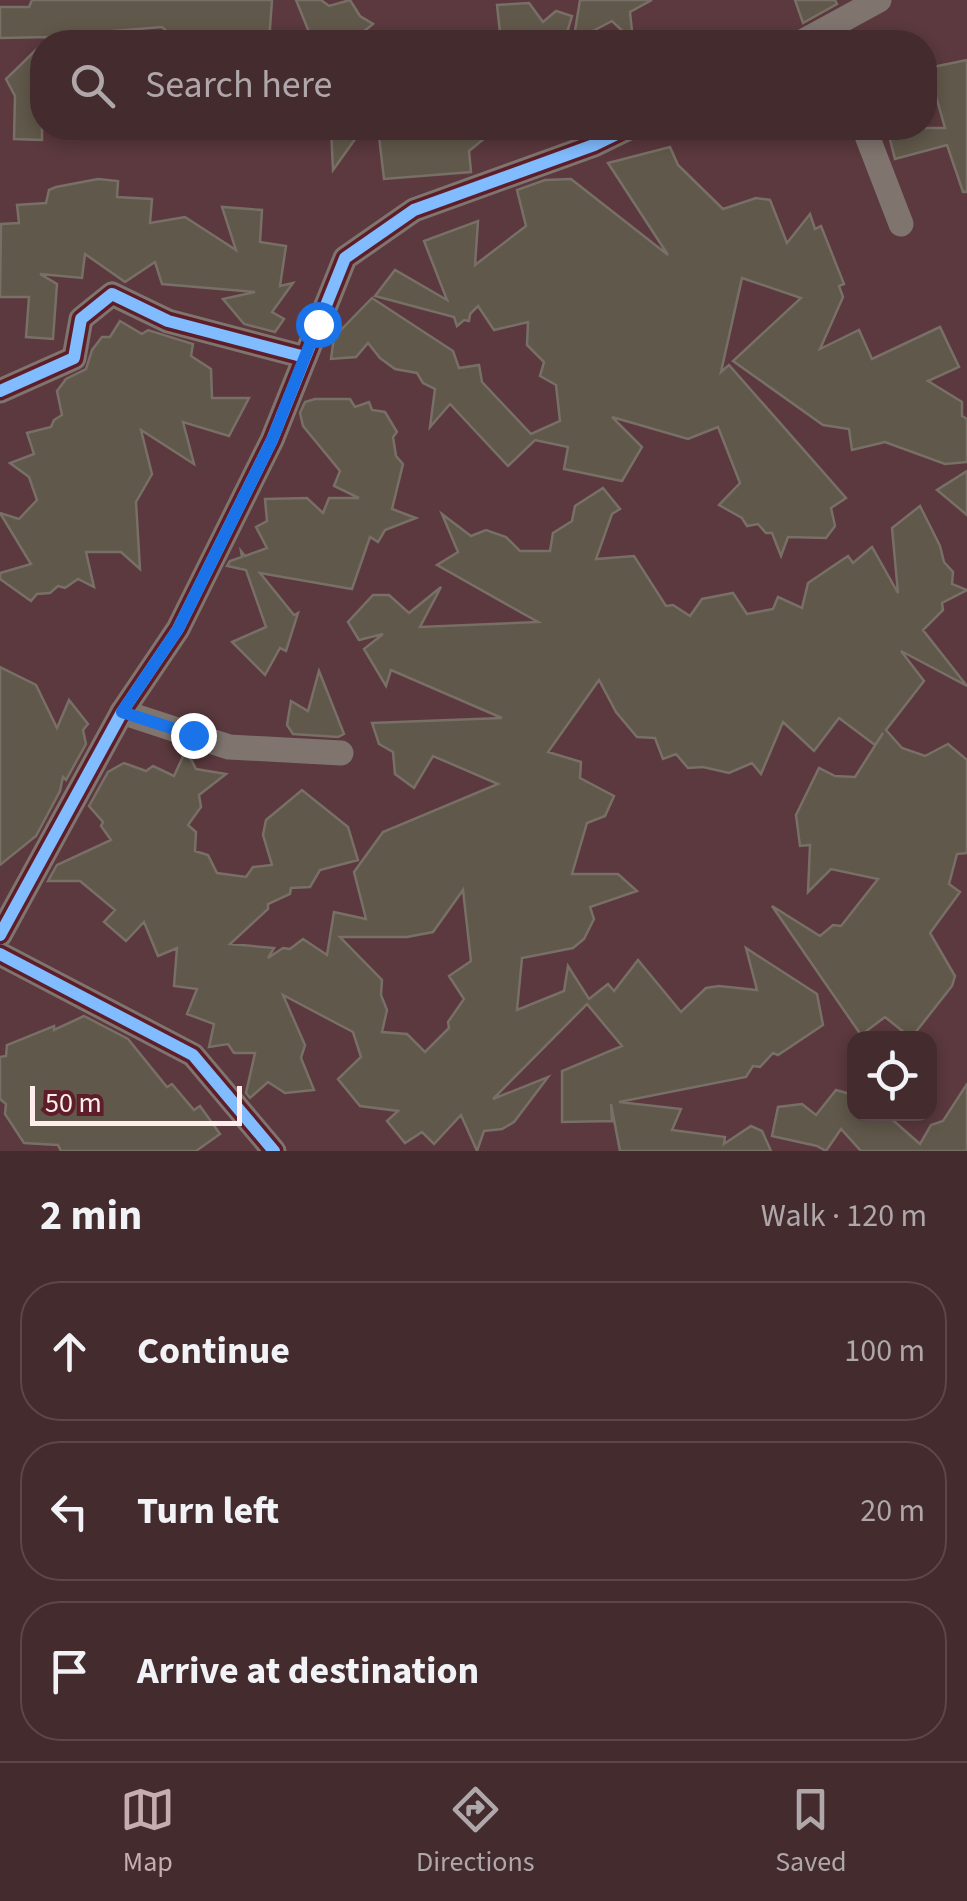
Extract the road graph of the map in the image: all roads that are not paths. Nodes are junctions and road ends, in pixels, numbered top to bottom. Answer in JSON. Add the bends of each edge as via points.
{"nodes":[{"id":1,"x":879,"y":0,"type":"edge"},
{"id":2,"x":834,"y":30,"type":"edge"},
{"id":3,"x":604,"y":140,"type":"edge"},
{"id":4,"x":869,"y":140,"type":"edge"},
{"id":5,"x":901,"y":224,"type":"dead end"},
{"id":6,"x":305,"y":358,"type":"junction"},
{"id":7,"x":0,"y":391,"type":"edge"},
{"id":8,"x":122,"y":712,"type":"junction"},
{"id":9,"x":342,"y":753,"type":"dead end"},
{"id":10,"x":0,"y":935,"type":"edge"},
{"id":11,"x":0,"y":954,"type":"edge"},
{"id":12,"x":274,"y":1151,"type":"edge"}],
"edges":[{"from":1,"to":2,"type":"street"},
{"from":3,"to":6,"type":"street","via":[[414,210],[345,258]]},
{"from":4,"to":5,"type":"street"},
{"from":6,"to":7,"type":"street","via":[[168,321],[112,294],[81,319],[74,358]]},
{"from":6,"to":8,"type":"street","via":[[178,629]]},
{"from":8,"to":9,"type":"street","via":[[229,747]]},
{"from":8,"to":10,"type":"street"},
{"from":11,"to":12,"type":"street","via":[[192,1055]]}]}
